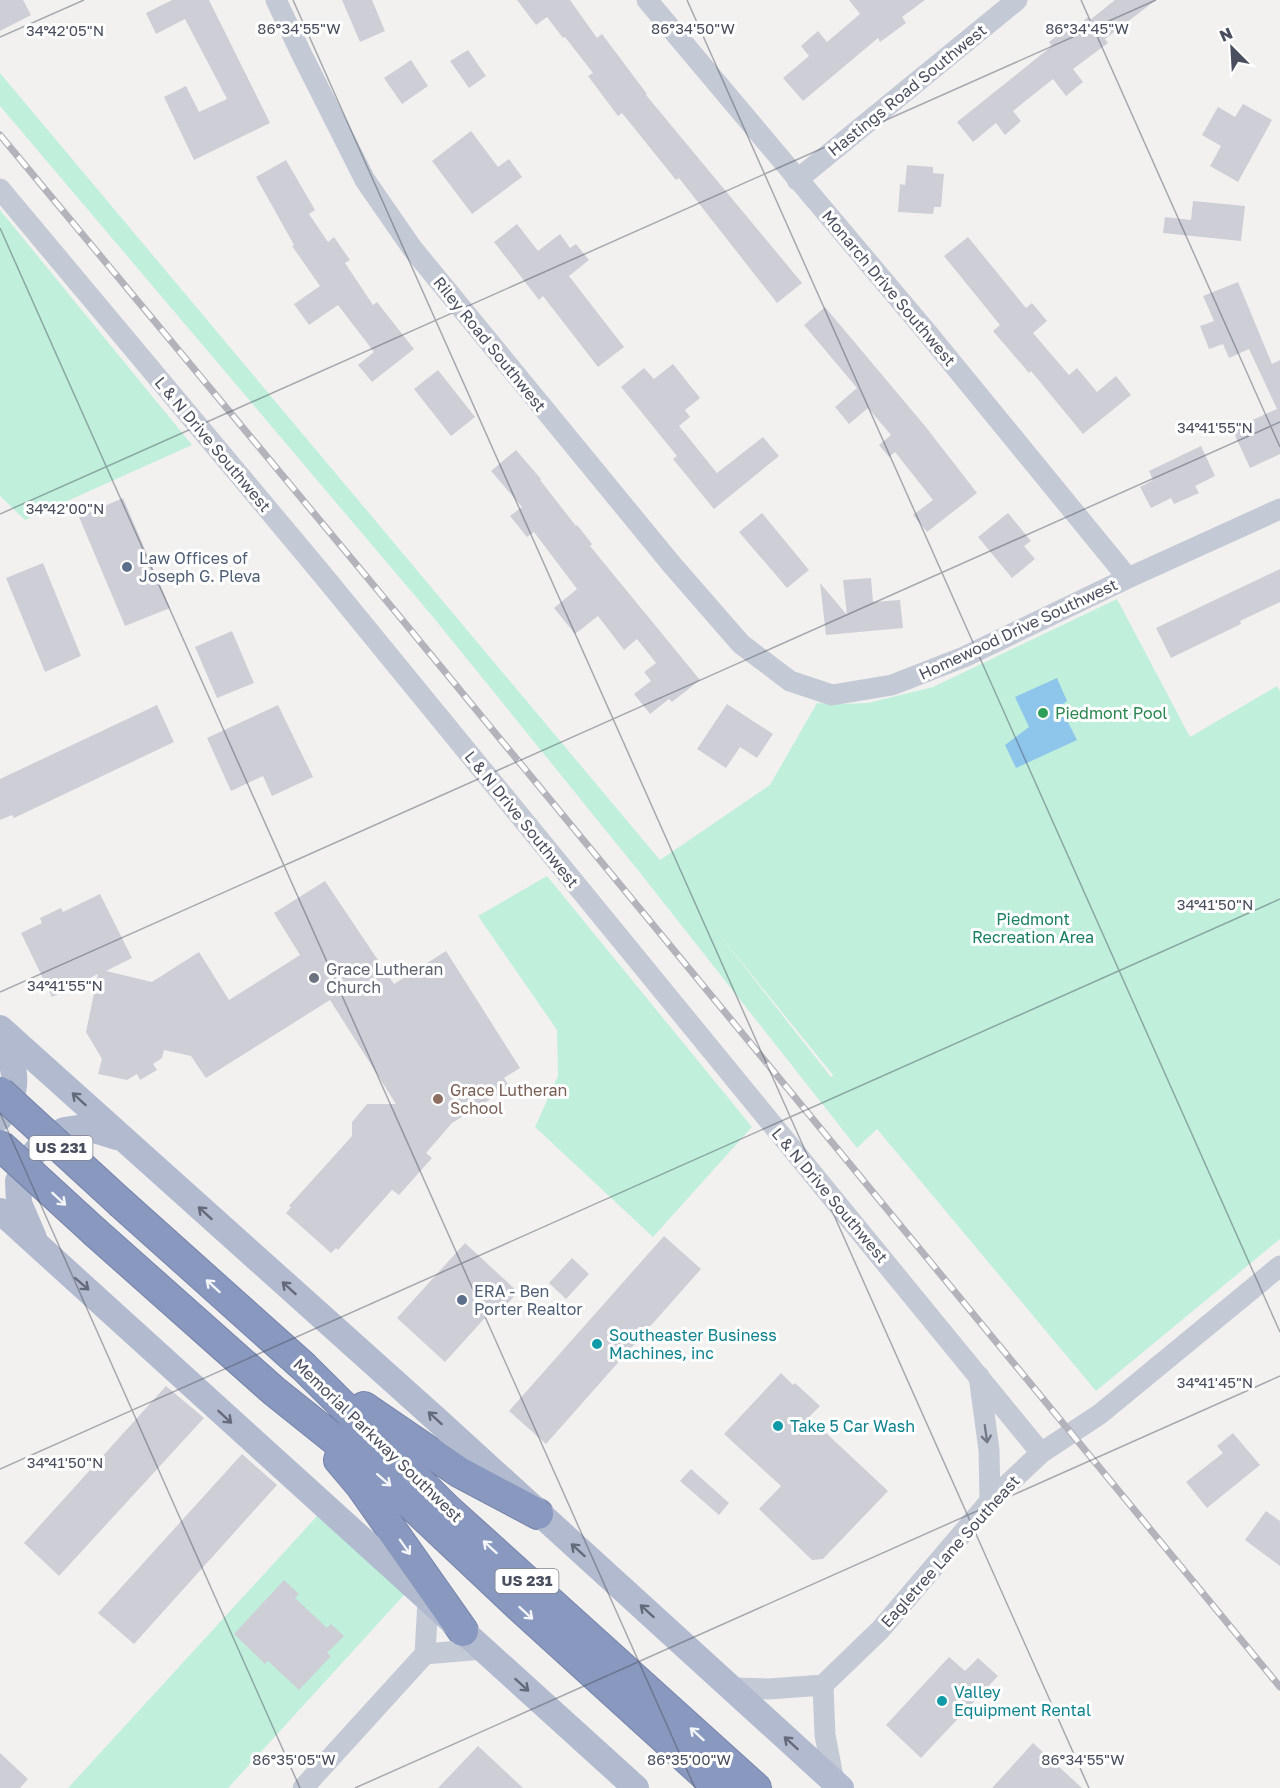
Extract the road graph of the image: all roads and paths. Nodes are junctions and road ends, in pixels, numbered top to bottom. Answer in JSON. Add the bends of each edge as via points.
{"nodes":[{"id":1,"x":276,"y":0,"type":"edge"},
{"id":2,"x":647,"y":0,"type":"edge"},
{"id":3,"x":1017,"y":0,"type":"edge"},
{"id":4,"x":797,"y":180,"type":"junction"},
{"id":5,"x":0,"y":189,"type":"edge"},
{"id":6,"x":1280,"y":509,"type":"edge"},
{"id":7,"x":1128,"y":578,"type":"junction"},
{"id":8,"x":754,"y":653,"type":"joint"},
{"id":9,"x":0,"y":1029,"type":"edge"},
{"id":10,"x":0,"y":1038,"type":"edge"},
{"id":11,"x":0,"y":1092,"type":"edge"},
{"id":12,"x":0,"y":1118,"type":"edge"},
{"id":13,"x":123,"y":1138,"type":"junction"},
{"id":14,"x":0,"y":1145,"type":"edge"},
{"id":15,"x":0,"y":1211,"type":"edge"},
{"id":16,"x":38,"y":1246,"type":"junction"},
{"id":17,"x":1280,"y":1266,"type":"edge"},
{"id":18,"x":304,"y":1367,"type":"junction"},
{"id":19,"x":978,"y":1376,"type":"junction"},
{"id":20,"x":290,"y":1403,"type":"junction"},
{"id":21,"x":1041,"y":1453,"type":"junction"},
{"id":22,"x":990,"y":1501,"type":"junction"},
{"id":23,"x":538,"y":1514,"type":"junction"},
{"id":24,"x":428,"y":1600,"type":"junction"},
{"id":25,"x":473,"y":1640,"type":"junction"},
{"id":26,"x":425,"y":1654,"type":"junction"},
{"id":27,"x":823,"y":1685,"type":"junction"},
{"id":28,"x":731,"y":1688,"type":"junction"},
{"id":29,"x":837,"y":1785,"type":"edge"},
{"id":30,"x":303,"y":1788,"type":"edge"},
{"id":31,"x":636,"y":1788,"type":"edge"},
{"id":32,"x":719,"y":1788,"type":"edge"},
{"id":33,"x":756,"y":1788,"type":"edge"}],
"edges":[{"from":1,"to":8,"type":"street","name":"Riley Road Southwest","via":[[365,180],[412,248],[673,566],[741,644]]},
{"from":2,"to":4,"type":"street","name":"Monarch Drive Southwest"},
{"from":3,"to":4,"type":"street","name":"Hastings Road Southwest"},
{"from":4,"to":7,"type":"street","name":"Monarch Drive Southwest"},
{"from":5,"to":19,"type":"street","name":"L & N Drive Southwest","via":[[322,574]]},
{"from":6,"to":7,"type":"street","name":"Homewood Drive Southwest"},
{"from":7,"to":8,"type":"street","name":"Homewood Drive Southwest","via":[[964,657],[892,685],[832,695],[790,681]]},
{"from":13,"to":9,"type":"main road","one_way":true},
{"from":10,"to":12,"type":"main road","via":[[14,1068],[15,1088]]},
{"from":18,"to":11,"type":"highway","name":"Memorial Parkway Southwest","number":"US 231","one_way":true,"bridge":true},
{"from":13,"to":16,"type":"main road","via":[[85,1127],[64,1130],[43,1143],[30,1158],[18,1181],[19,1203]]},
{"from":23,"to":13,"type":"main road","one_way":true},
{"from":14,"to":20,"type":"highway","name":"Memorial Parkway Southwest","number":"US 231","one_way":true,"bridge":true},
{"from":15,"to":16,"type":"main road"},
{"from":16,"to":24,"type":"main road","one_way":true},
{"from":17,"to":21,"type":"street","name":"Eagletree Lane Southeast","via":[[1100,1414]]},
{"from":18,"to":23,"type":"highway","via":[[459,1472]]},
{"from":33,"to":18,"type":"highway","name":"Memorial Parkway Southwest","number":"US 231","one_way":true,"via":[[446,1508]]},
{"from":19,"to":21,"type":"street","name":"L & N Drive Southwest"},
{"from":19,"to":22,"type":"street","one_way":true},
{"from":20,"to":25,"type":"highway","one_way":true,"via":[[362,1486]]},
{"from":20,"to":32,"type":"highway","name":"Memorial Parkway Southwest","number":"US 231","one_way":true,"via":[[384,1479]]},
{"from":21,"to":22,"type":"street","name":"Eagletree Lane Southeast"},
{"from":22,"to":27,"type":"street","name":"Eagletree Lane Southeast","via":[[880,1630]]},
{"from":28,"to":23,"type":"main road","one_way":true},
{"from":24,"to":25,"type":"main road"},
{"from":24,"to":26,"type":"street"},
{"from":25,"to":26,"type":"street"},
{"from":25,"to":31,"type":"main road","one_way":true},
{"from":26,"to":30,"type":"street"},
{"from":27,"to":28,"type":"street"},
{"from":27,"to":29,"type":"street","via":[[825,1735]]},
{"from":29,"to":28,"type":"main road","one_way":true}]}
